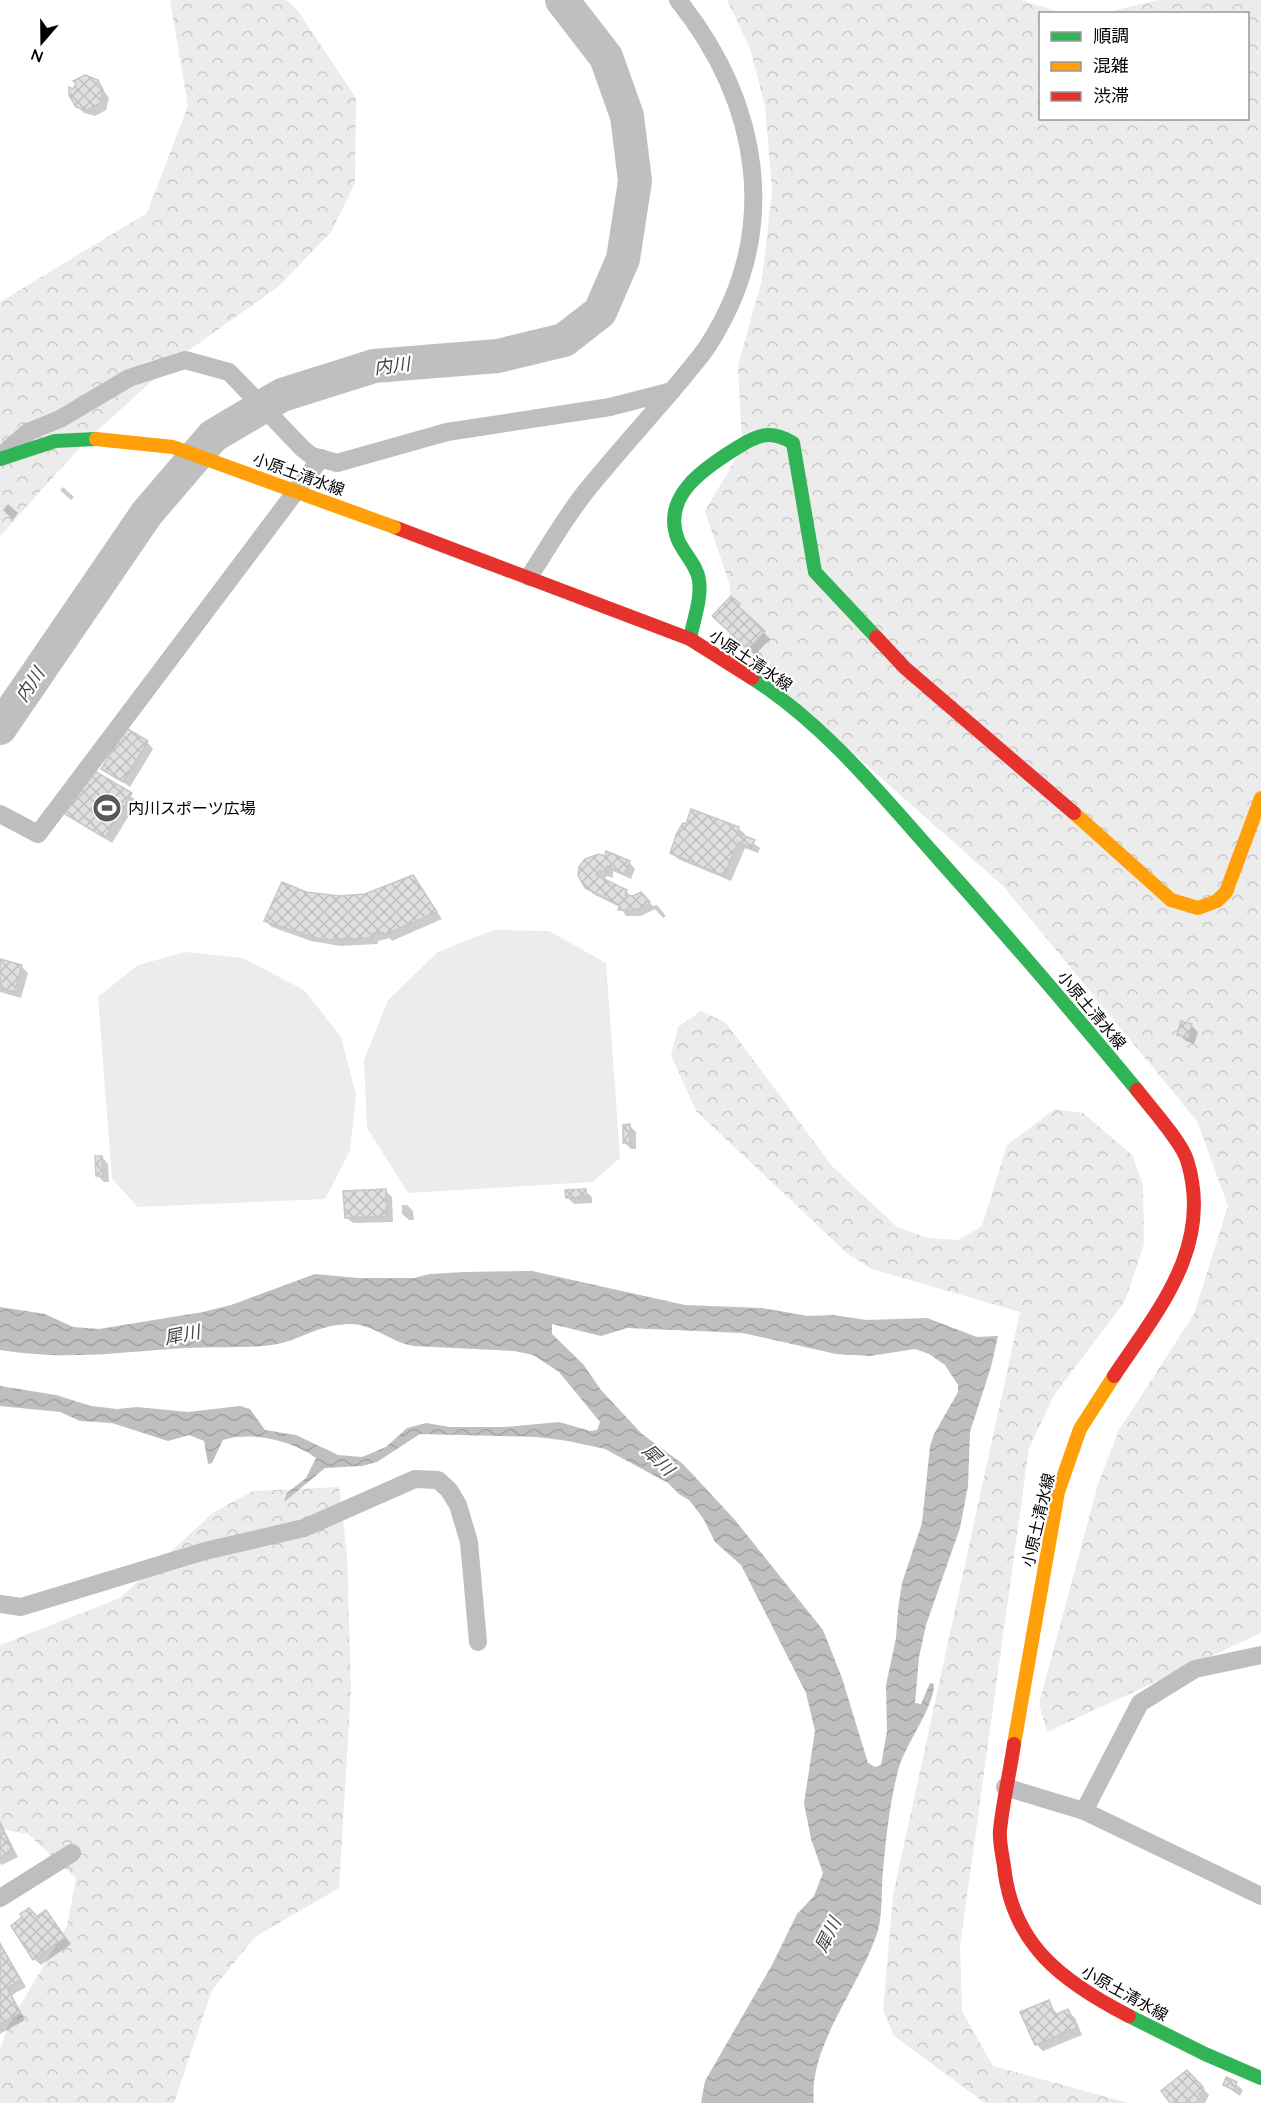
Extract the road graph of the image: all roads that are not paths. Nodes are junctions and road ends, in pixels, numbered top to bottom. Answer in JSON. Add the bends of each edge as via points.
{"nodes":[{"id":1,"x":678,"y":0,"type":"edge"},
{"id":2,"x":672,"y":391,"type":"junction"},
{"id":3,"x":0,"y":458,"type":"edge"},
{"id":4,"x":321,"y":458,"type":"junction"},
{"id":5,"x":530,"y":577,"type":"junction"},
{"id":6,"x":690,"y":639,"type":"junction"},
{"id":7,"x":1261,"y":798,"type":"edge"},
{"id":8,"x":0,"y":814,"type":"edge"},
{"id":9,"x":0,"y":1604,"type":"edge"},
{"id":10,"x":478,"y":1642,"type":"dead end"},
{"id":11,"x":1261,"y":1655,"type":"edge"},
{"id":12,"x":1005,"y":1787,"type":"junction"},
{"id":13,"x":1084,"y":1811,"type":"junction"},
{"id":14,"x":72,"y":1853,"type":"dead end"},
{"id":15,"x":1261,"y":1896,"type":"edge"},
{"id":16,"x":0,"y":1898,"type":"edge"},
{"id":17,"x":1261,"y":2078,"type":"edge"}],
"edges":[{"from":1,"to":2,"type":"street","via":[[700,28],[733,90],[753,166],[754,205],[747,258],[726,314],[710,343]]},
{"from":2,"to":4,"type":"street","via":[[610,407],[447,432],[337,462]]},
{"from":2,"to":5,"type":"street","via":[[585,492]]},
{"from":3,"to":4,"type":"street","via":[[28,432],[60,419],[129,378],[185,360],[229,372],[303,449]]},
{"from":3,"to":5,"type":"main road","name":"小原土清水線","bridge":true,"via":[[55,441],[96,439],[173,447]]},
{"from":4,"to":8,"type":"street","via":[[38,834]]},
{"from":5,"to":6,"type":"main road","name":"小原土清水線"},
{"from":6,"to":7,"type":"main road","via":[[699,579],[676,537],[673,518],[682,490],[713,463],[752,439],[770,430],[778,432],[793,443],[815,572],[905,668],[1171,900],[1198,908],[1226,892]]},
{"from":6,"to":12,"type":"main road","name":"小原土清水線","via":[[758,682],[824,734],[1061,996],[1158,1116],[1187,1159],[1193,1196],[1193,1235],[1178,1279],[1080,1429],[1058,1492]]},
{"from":9,"to":10,"type":"street","via":[[21,1607],[206,1551],[304,1528],[415,1479],[438,1480],[458,1505],[469,1542]]},
{"from":11,"to":13,"type":"street","via":[[1195,1669],[1140,1703]]},
{"from":12,"to":13,"type":"street"},
{"from":12,"to":17,"type":"main road","name":"小原土清水線","via":[[1000,1832],[1007,1896],[1027,1936],[1058,1973],[1090,1996]]},
{"from":13,"to":15,"type":"street"},
{"from":14,"to":16,"type":"street"}]}
